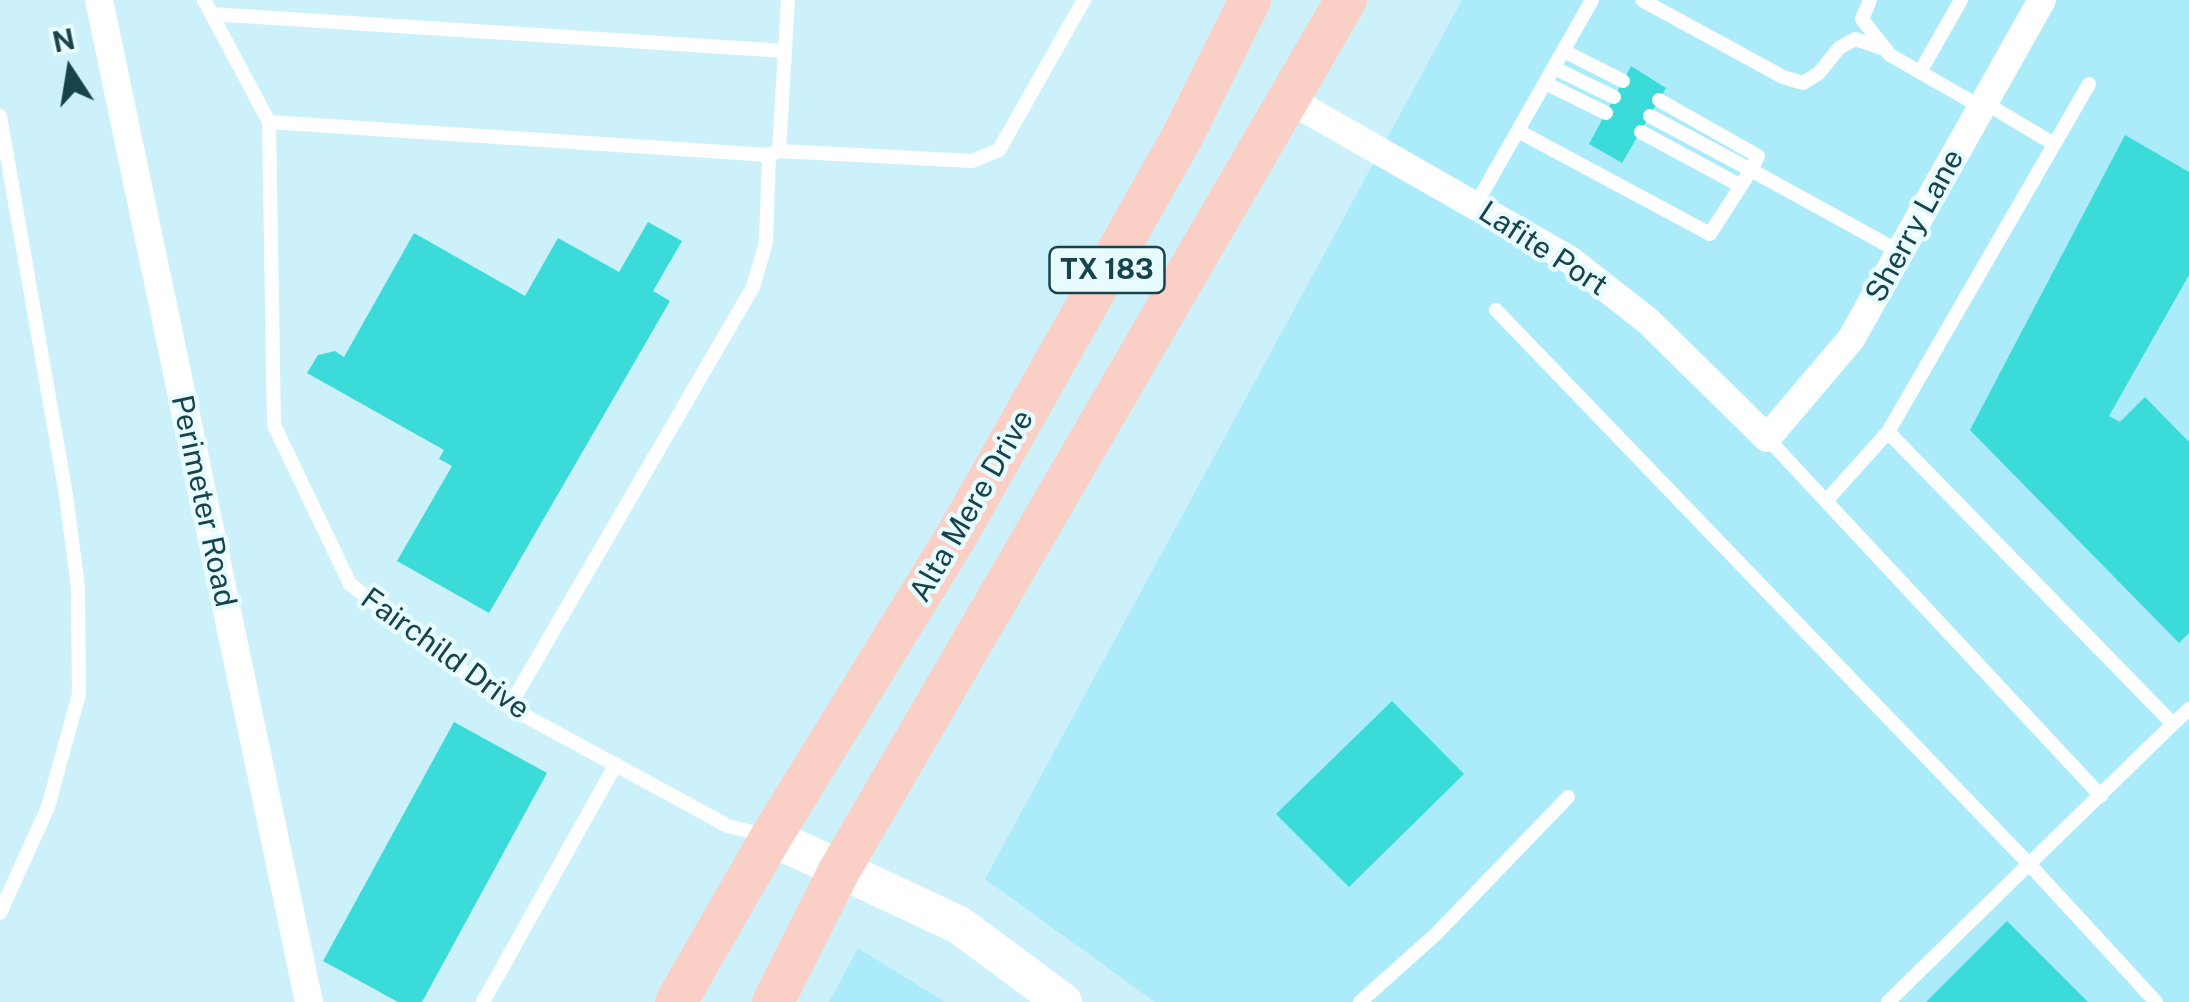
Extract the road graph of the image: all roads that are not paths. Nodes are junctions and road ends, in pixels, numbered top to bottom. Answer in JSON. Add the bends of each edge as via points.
{"nodes":[{"id":1,"x":99,"y":0,"type":"edge"},
{"id":2,"x":788,"y":0,"type":"edge"},
{"id":3,"x":1084,"y":0,"type":"edge"},
{"id":4,"x":1250,"y":0,"type":"edge"},
{"id":5,"x":1346,"y":0,"type":"edge"},
{"id":6,"x":1592,"y":0,"type":"edge"},
{"id":7,"x":1642,"y":0,"type":"edge"},
{"id":8,"x":1870,"y":0,"type":"edge"},
{"id":9,"x":1961,"y":0,"type":"edge"},
{"id":10,"x":2042,"y":0,"type":"edge"},
{"id":11,"x":208,"y":7,"type":"edge"},
{"id":12,"x":1886,"y":50,"type":"junction"},
{"id":13,"x":785,"y":51,"type":"junction"},
{"id":14,"x":1564,"y":51,"type":"junction"},
{"id":15,"x":1554,"y":68,"type":"junction"},
{"id":16,"x":1920,"y":72,"type":"junction"},
{"id":17,"x":1623,"y":81,"type":"dead end"},
{"id":18,"x":1546,"y":83,"type":"junction"},
{"id":19,"x":2088,"y":84,"type":"dead end"},
{"id":20,"x":1614,"y":97,"type":"dead end"},
{"id":21,"x":1290,"y":100,"type":"junction"},
{"id":22,"x":1659,"y":100,"type":"dead end"},
{"id":23,"x":1983,"y":105,"type":"junction"},
{"id":24,"x":1606,"y":113,"type":"dead end"},
{"id":25,"x":0,"y":116,"type":"edge"},
{"id":26,"x":1650,"y":116,"type":"dead end"},
{"id":27,"x":268,"y":122,"type":"junction"},
{"id":28,"x":1518,"y":131,"type":"junction"},
{"id":29,"x":1641,"y":132,"type":"dead end"},
{"id":30,"x":2054,"y":144,"type":"junction"},
{"id":31,"x":774,"y":153,"type":"junction"},
{"id":32,"x":1751,"y":170,"type":"junction"},
{"id":33,"x":1740,"y":186,"type":"junction"},
{"id":34,"x":1476,"y":206,"type":"junction"},
{"id":35,"x":1900,"y":252,"type":"junction"},
{"id":36,"x":1496,"y":310,"type":"dead end"},
{"id":37,"x":1888,"y":432,"type":"junction"},
{"id":38,"x":1766,"y":438,"type":"junction"},
{"id":39,"x":1826,"y":501,"type":"junction"},
{"id":40,"x":509,"y":706,"type":"junction"},
{"id":41,"x":2189,"y":709,"type":"edge"},
{"id":42,"x":2173,"y":724,"type":"junction"},
{"id":43,"x":616,"y":764,"type":"junction"},
{"id":44,"x":2101,"y":796,"type":"junction"},
{"id":45,"x":1568,"y":797,"type":"dead end"},
{"id":46,"x":771,"y":837,"type":"junction"},
{"id":47,"x":2029,"y":864,"type":"junction"},
{"id":48,"x":839,"y":871,"type":"junction"},
{"id":49,"x":0,"y":913,"type":"edge"},
{"id":50,"x":309,"y":1002,"type":"edge"},
{"id":51,"x":483,"y":1002,"type":"edge"},
{"id":52,"x":676,"y":1002,"type":"edge"},
{"id":53,"x":773,"y":1002,"type":"edge"},
{"id":54,"x":1063,"y":1002,"type":"edge"},
{"id":55,"x":1360,"y":1002,"type":"edge"},
{"id":56,"x":1888,"y":1002,"type":"edge"},
{"id":57,"x":2156,"y":1002,"type":"edge"}],
"edges":[{"from":1,"to":50,"type":"street","name":"Perimeter Road"},
{"from":2,"to":13,"type":"lane"},
{"from":3,"to":31,"type":"lane","via":[[1000,150],[972,161]]},
{"from":4,"to":46,"type":"main road","name":"Alta Mere Drive","number":"TX 183","via":[[1182,136],[957,535]]},
{"from":5,"to":21,"type":"main road","number":"TX 183"},
{"from":6,"to":14,"type":"lane"},
{"from":7,"to":12,"type":"lane","via":[[1803,83],[1856,39]]},
{"from":8,"to":12,"type":"lane","via":[[1862,19]]},
{"from":9,"to":16,"type":"lane"},
{"from":10,"to":23,"type":"street","name":"Sherry Lane"},
{"from":11,"to":13,"type":"lane"},
{"from":11,"to":27,"type":"lane","name":"Fairchild Drive"},
{"from":12,"to":16,"type":"lane"},
{"from":13,"to":31,"type":"lane"},
{"from":14,"to":15,"type":"lane"},
{"from":14,"to":17,"type":"lane"},
{"from":15,"to":18,"type":"lane"},
{"from":15,"to":20,"type":"lane"},
{"from":16,"to":23,"type":"lane"},
{"from":18,"to":24,"type":"lane"},
{"from":18,"to":28,"type":"lane"},
{"from":19,"to":30,"type":"lane"},
{"from":21,"to":34,"type":"street","name":"Lafite Port"},
{"from":21,"to":48,"type":"main road","number":"TX 183"},
{"from":22,"to":32,"type":"lane","via":[[1758,156]]},
{"from":23,"to":30,"type":"lane"},
{"from":23,"to":35,"type":"street","name":"Sherry Lane"},
{"from":25,"to":49,"type":"lane","via":[[78,587],[80,694],[48,807]]},
{"from":26,"to":32,"type":"lane"},
{"from":27,"to":31,"type":"lane"},
{"from":27,"to":40,"type":"lane","name":"Fairchild Drive","via":[[274,426],[350,584]]},
{"from":28,"to":33,"type":"lane","via":[[1710,234]]},
{"from":28,"to":34,"type":"lane"},
{"from":29,"to":33,"type":"lane"},
{"from":30,"to":37,"type":"lane"},
{"from":31,"to":40,"type":"lane","via":[[766,242],[753,287]]},
{"from":32,"to":33,"type":"lane"},
{"from":32,"to":35,"type":"lane"},
{"from":34,"to":38,"type":"street","name":"Lafite Port","via":[[1570,260],[1648,321]]},
{"from":35,"to":38,"type":"street","name":"Sherry Lane","via":[[1851,339]]},
{"from":36,"to":47,"type":"lane"},
{"from":37,"to":39,"type":"lane"},
{"from":37,"to":42,"type":"lane"},
{"from":38,"to":39,"type":"lane"},
{"from":39,"to":44,"type":"lane"},
{"from":40,"to":43,"type":"lane","name":"Fairchild Drive"},
{"from":41,"to":42,"type":"lane"},
{"from":42,"to":44,"type":"lane"},
{"from":43,"to":46,"type":"lane","name":"Fairchild Drive","via":[[728,826]]},
{"from":43,"to":51,"type":"lane"},
{"from":44,"to":47,"type":"lane"},
{"from":45,"to":55,"type":"lane"},
{"from":46,"to":48,"type":"main road"},
{"from":46,"to":52,"type":"main road","name":"Alta Mere Drive","number":"TX 183"},
{"from":47,"to":56,"type":"lane"},
{"from":47,"to":57,"type":"lane"},
{"from":48,"to":53,"type":"main road","number":"TX 183"},
{"from":48,"to":54,"type":"main road","via":[[959,924]]}]}
